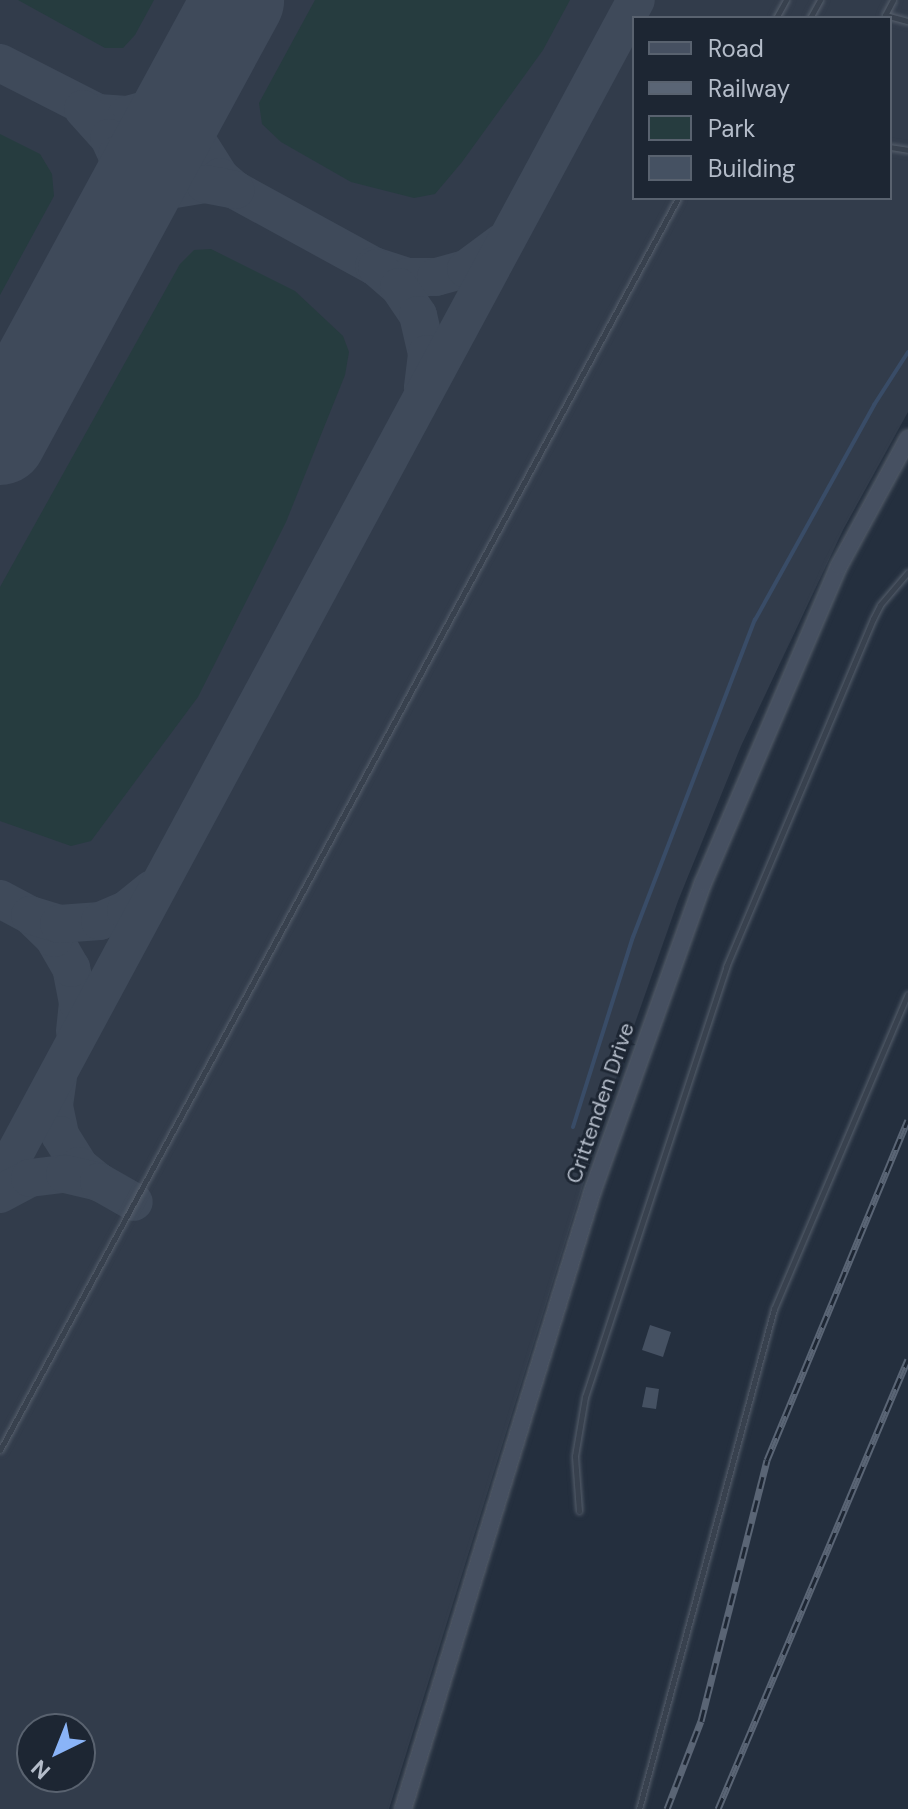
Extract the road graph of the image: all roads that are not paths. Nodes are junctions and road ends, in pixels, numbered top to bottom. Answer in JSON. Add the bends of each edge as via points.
{"nodes":[{"id":1,"x":893,"y":0,"type":"edge"},
{"id":2,"x":889,"y":16,"type":"edge"},
{"id":3,"x":677,"y":200,"type":"edge"},
{"id":4,"x":908,"y":439,"type":"edge"},
{"id":5,"x":908,"y":572,"type":"edge"},
{"id":6,"x":908,"y":994,"type":"edge"},
{"id":7,"x":0,"y":1450,"type":"edge"},
{"id":8,"x":579,"y":1511,"type":"dead end"},
{"id":9,"x":403,"y":1809,"type":"edge"},
{"id":10,"x":639,"y":1809,"type":"edge"}],
"edges":[{"from":1,"to":2,"type":"lane"},
{"from":3,"to":7,"type":"lane"},
{"from":4,"to":9,"type":"street","name":"Crittenden Drive","via":[[815,619],[692,912],[593,1190]]},
{"from":5,"to":8,"type":"lane","via":[[873,619],[716,996],[585,1397],[575,1456]]},
{"from":6,"to":10,"type":"lane","via":[[774,1309]]}]}
